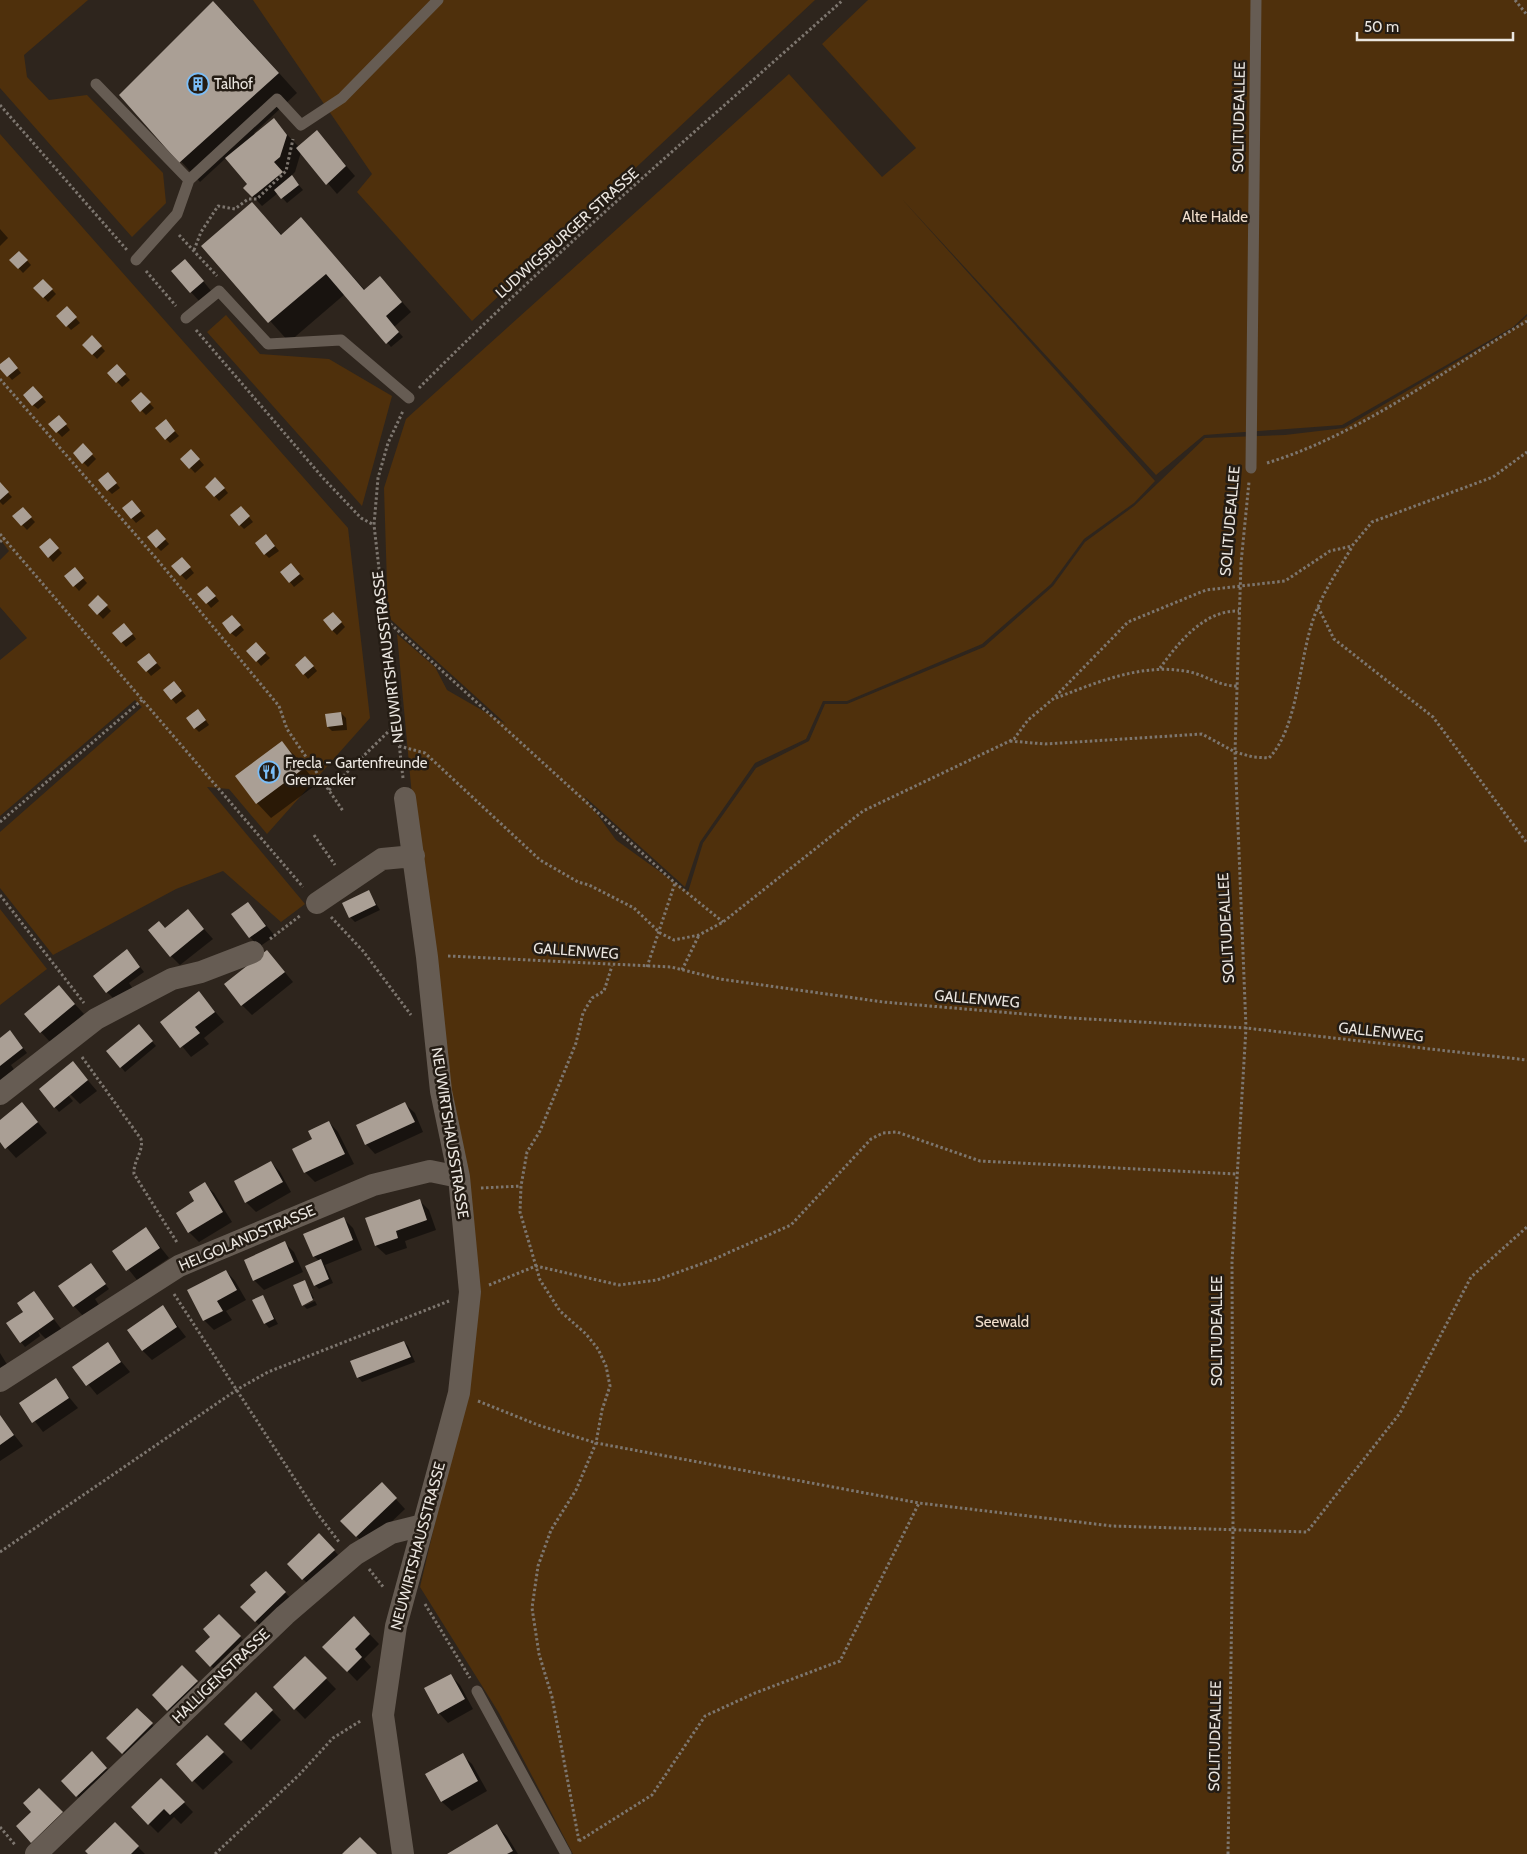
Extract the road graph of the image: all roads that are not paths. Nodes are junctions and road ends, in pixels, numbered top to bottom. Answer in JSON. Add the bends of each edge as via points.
{"nodes":[{"id":1,"x":438,"y":0,"type":"edge"},
{"id":2,"x":1256,"y":0,"type":"edge"},
{"id":3,"x":96,"y":84,"type":"dead end"},
{"id":4,"x":189,"y":180,"type":"junction"},
{"id":5,"x":136,"y":260,"type":"dead end"},
{"id":6,"x":186,"y":318,"type":"dead end"},
{"id":7,"x":409,"y":398,"type":"road end"},
{"id":8,"x":1250,"y":468,"type":"road end"},
{"id":9,"x":405,"y":798,"type":"road end"},
{"id":10,"x":414,"y":856,"type":"junction"},
{"id":11,"x":317,"y":903,"type":"road end"},
{"id":12,"x":252,"y":952,"type":"road end"},
{"id":13,"x":0,"y":1094,"type":"edge"},
{"id":14,"x":460,"y":1183,"type":"junction"},
{"id":15,"x":0,"y":1381,"type":"edge"},
{"id":16,"x":423,"y":1525,"type":"junction"},
{"id":17,"x":478,"y":1691,"type":"dead end"},
{"id":18,"x":27,"y":1851,"type":"edge"},
{"id":19,"x":570,"y":1851,"type":"edge"},
{"id":20,"x":402,"y":1854,"type":"edge"}],
"edges":[{"from":1,"to":4,"type":"lane","via":[[342,98],[301,125],[277,99]]},
{"from":2,"to":8,"type":"lane","name":"SOLITUDEALLEE"},
{"from":3,"to":4,"type":"lane"},
{"from":4,"to":5,"type":"lane","via":[[177,214]]},
{"from":6,"to":7,"type":"lane","via":[[219,291],[268,344],[341,340]]},
{"from":9,"to":10,"type":"street","name":"NEUWIRTSHAUSSTRASSE"},
{"from":10,"to":11,"type":"street","via":[[382,859]]},
{"from":10,"to":14,"type":"street","name":"NEUWIRTSHAUSSTRASSE","via":[[441,1091]]},
{"from":12,"to":13,"type":"street","via":[[201,972],[172,979],[96,1019]]},
{"from":14,"to":15,"type":"street","name":"HELGOLANDSTRASSE","via":[[430,1171],[373,1185],[189,1262]]},
{"from":14,"to":16,"type":"street","name":"NEUWIRTSHAUSSTRASSE","via":[[470,1292],[459,1393]]},
{"from":16,"to":18,"type":"street","name":"HALLIGENSTRASSE","via":[[391,1533],[356,1554]]},
{"from":16,"to":20,"type":"street","name":"NEUWIRTSHAUSSTRASSE","via":[[396,1626],[383,1715]]},
{"from":17,"to":19,"type":"lane"}]}
